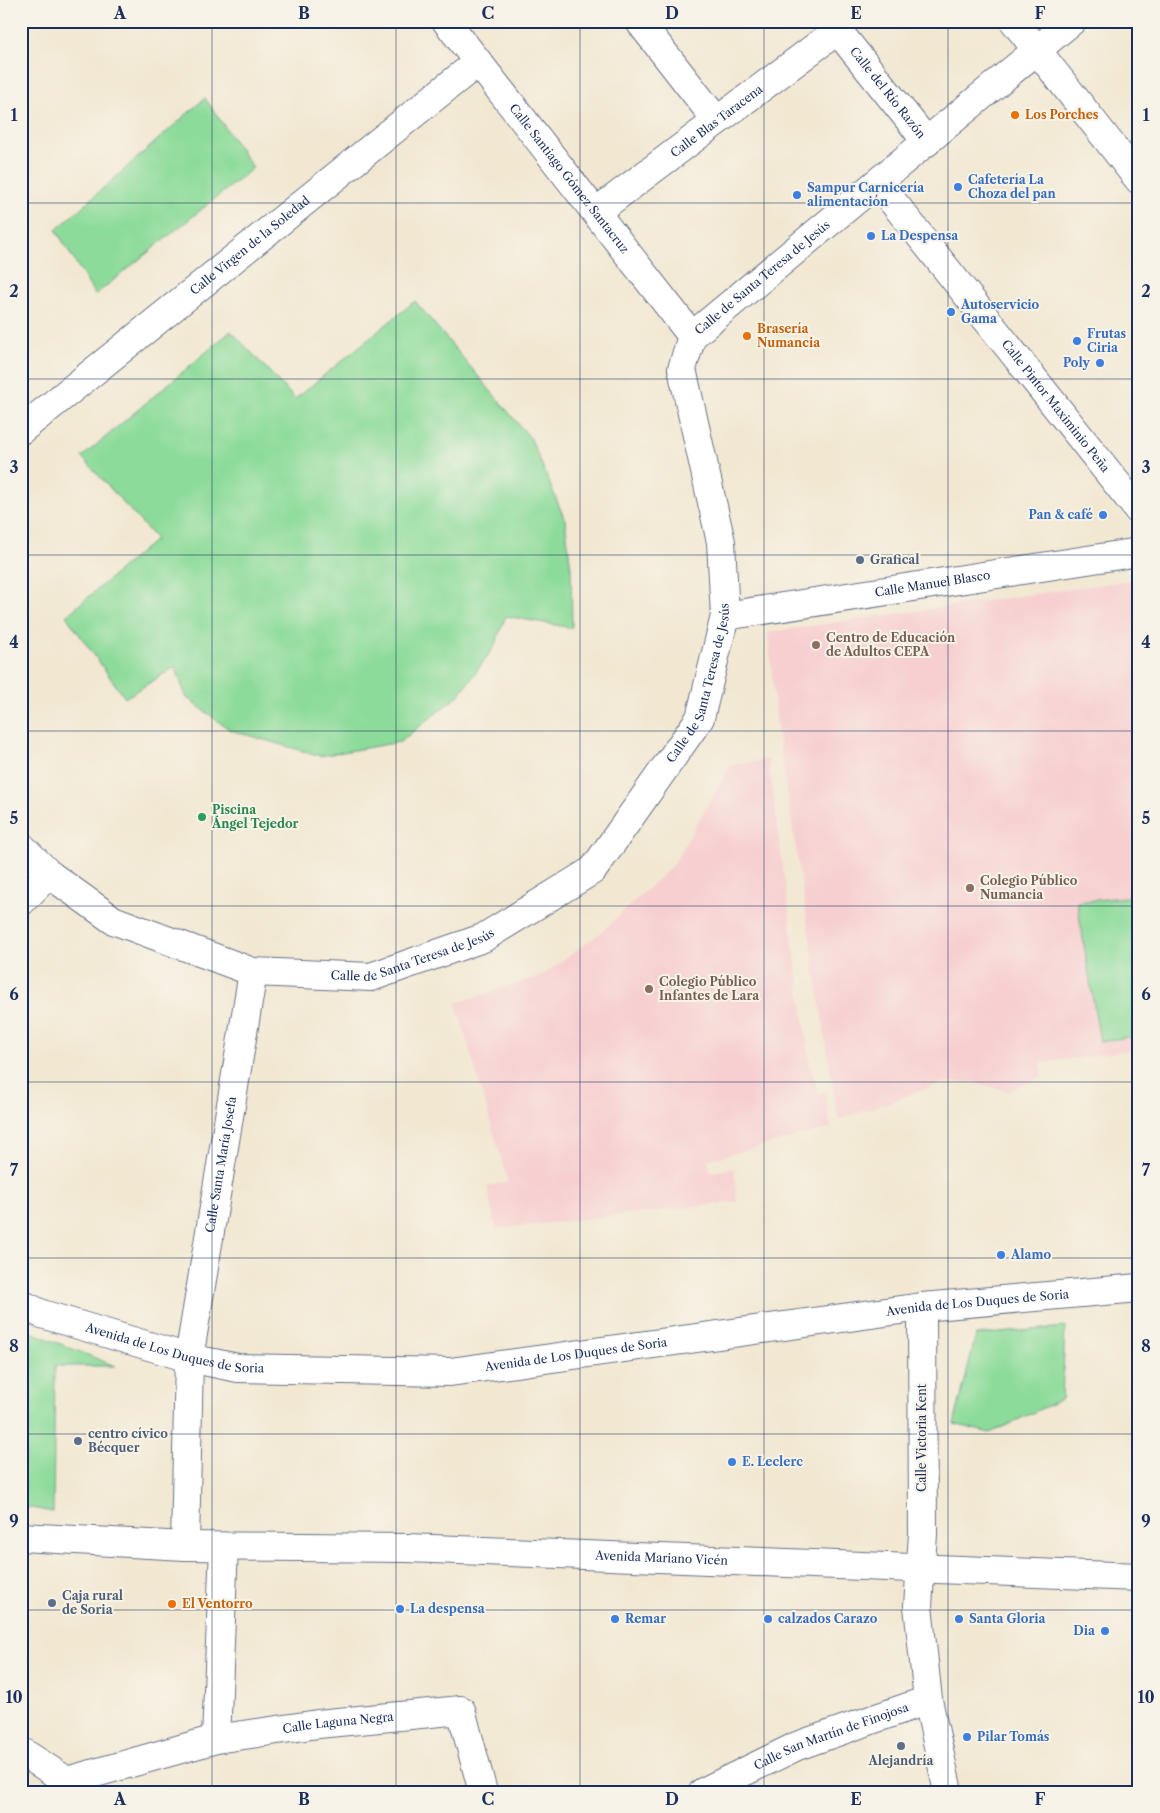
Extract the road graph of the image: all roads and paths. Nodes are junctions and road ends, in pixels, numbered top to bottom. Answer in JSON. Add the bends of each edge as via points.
{"nodes":[{"id":1,"x":446,"y":21,"type":"edge"},
{"id":2,"x":639,"y":21,"type":"edge"},
{"id":3,"x":1014,"y":21,"type":"edge"},
{"id":4,"x":1072,"y":21,"type":"edge"},
{"id":5,"x":834,"y":26,"type":"edge"},
{"id":6,"x":1038,"y":50,"type":"junction"},
{"id":7,"x":478,"y":62,"type":"junction"},
{"id":8,"x":717,"y":121,"type":"junction"},
{"id":9,"x":927,"y":142,"type":"junction"},
{"id":10,"x":1139,"y":180,"type":"edge"},
{"id":11,"x":878,"y":183,"type":"junction"},
{"id":12,"x":596,"y":212,"type":"junction"},
{"id":13,"x":692,"y":336,"type":"junction"},
{"id":14,"x":21,"y":430,"type":"edge"},
{"id":15,"x":1139,"y":511,"type":"edge"},
{"id":16,"x":1139,"y":552,"type":"edge"},
{"id":17,"x":725,"y":616,"type":"junction"},
{"id":18,"x":21,"y":846,"type":"edge"},
{"id":19,"x":49,"y":874,"type":"junction"},
{"id":20,"x":21,"y":902,"type":"edge"},
{"id":21,"x":253,"y":972,"type":"junction"},
{"id":22,"x":1139,"y":1288,"type":"edge"},
{"id":23,"x":21,"y":1304,"type":"edge"},
{"id":24,"x":922,"y":1307,"type":"junction"},
{"id":25,"x":189,"y":1358,"type":"junction"},
{"id":26,"x":21,"y":1537,"type":"edge"},
{"id":27,"x":185,"y":1546,"type":"junction"},
{"id":28,"x":224,"y":1547,"type":"junction"},
{"id":29,"x":21,"y":1555,"type":"edge"},
{"id":30,"x":922,"y":1568,"type":"junction"},
{"id":31,"x":1139,"y":1577,"type":"edge"},
{"id":32,"x":928,"y":1700,"type":"junction"},
{"id":33,"x":216,"y":1739,"type":"junction"},
{"id":34,"x":21,"y":1751,"type":"edge"},
{"id":35,"x":728,"y":1783,"type":"edge"},
{"id":36,"x":70,"y":1786,"type":"edge"},
{"id":37,"x":484,"y":1792,"type":"edge"},
{"id":38,"x":703,"y":1792,"type":"edge"},
{"id":39,"x":948,"y":1792,"type":"edge"}],
"edges":[{"from":1,"to":7,"type":"street","name":"Calle Santiago Gómez Santacruz"},
{"from":2,"to":8,"type":"street"},
{"from":3,"to":6,"type":"street"},
{"from":4,"to":6,"type":"street","name":"Calle de Santa Teresa de Jesús"},
{"from":5,"to":8,"type":"street","name":"Calle Blas Taracena"},
{"from":5,"to":9,"type":"street","name":"Calle del Río Razón"},
{"from":6,"to":9,"type":"street","name":"Calle de Santa Teresa de Jesús"},
{"from":6,"to":10,"type":"street"},
{"from":7,"to":12,"type":"street","name":"Calle Santiago Gómez Santacruz"},
{"from":7,"to":14,"type":"street","name":"Calle Virgen de la Soledad"},
{"from":8,"to":12,"type":"street","name":"Calle Blas Taracena"},
{"from":9,"to":11,"type":"street","name":"Calle de Santa Teresa de Jesús"},
{"from":11,"to":13,"type":"street","name":"Calle de Santa Teresa de Jesús"},
{"from":11,"to":15,"type":"street","name":"Calle Pintor Maximinio Peña"},
{"from":12,"to":13,"type":"street","name":"Calle Santiago Gómez Santacruz"},
{"from":13,"to":17,"type":"street","name":"Calle de Santa Teresa de Jesús","via":[[682,369],[721,542]]},
{"from":16,"to":17,"type":"street","name":"Calle Manuel Blasco"},
{"from":17,"to":21,"type":"street","name":"Calle de Santa Teresa de Jesús","via":[[700,718],[592,870],[483,938],[371,977]]},
{"from":18,"to":19,"type":"street","name":"Calle de Santa Teresa de Jesús"},
{"from":19,"to":20,"type":"street"},
{"from":19,"to":21,"type":"street","name":"Calle de Santa Teresa de Jesús","via":[[113,920]]},
{"from":21,"to":25,"type":"street","name":"Calle Santa María Josefa"},
{"from":22,"to":24,"type":"street","name":"Avenida de Los Duques de Soria"},
{"from":23,"to":25,"type":"street","name":"Avenida de Los Duques de Soria","via":[[42,1314]]},
{"from":24,"to":25,"type":"street","name":"Avenida de Los Duques de Soria","via":[[450,1372],[238,1368]]},
{"from":24,"to":30,"type":"street","name":"Calle Victoria Kent"},
{"from":25,"to":27,"type":"street","name":"Calle Santa María Josefa"},
{"from":26,"to":27,"type":"street","name":"Avenida Mariano Vicén"},
{"from":27,"to":28,"type":"street","name":"Avenida Mariano Vicén"},
{"from":27,"to":29,"type":"street","name":"Avenida Mariano Vicén","via":[[128,1556]]},
{"from":28,"to":30,"type":"street","name":"Avenida Mariano Vicén","via":[[407,1548]]},
{"from":28,"to":33,"type":"street"},
{"from":30,"to":31,"type":"street","name":"Avenida Mariano Vicén"},
{"from":30,"to":32,"type":"street","via":[[918,1606]]},
{"from":32,"to":35,"type":"street","name":"Calle San Martín de Finojosa","via":[[797,1746]]},
{"from":32,"to":39,"type":"street"},
{"from":33,"to":36,"type":"street","name":"Calle Laguna Negra"},
{"from":33,"to":37,"type":"street","name":"Calle Laguna Negra","via":[[318,1724],[461,1710]]},
{"from":34,"to":36,"type":"street"},
{"from":35,"to":38,"type":"street","name":"Calle San Martín de Finojosa"}]}
